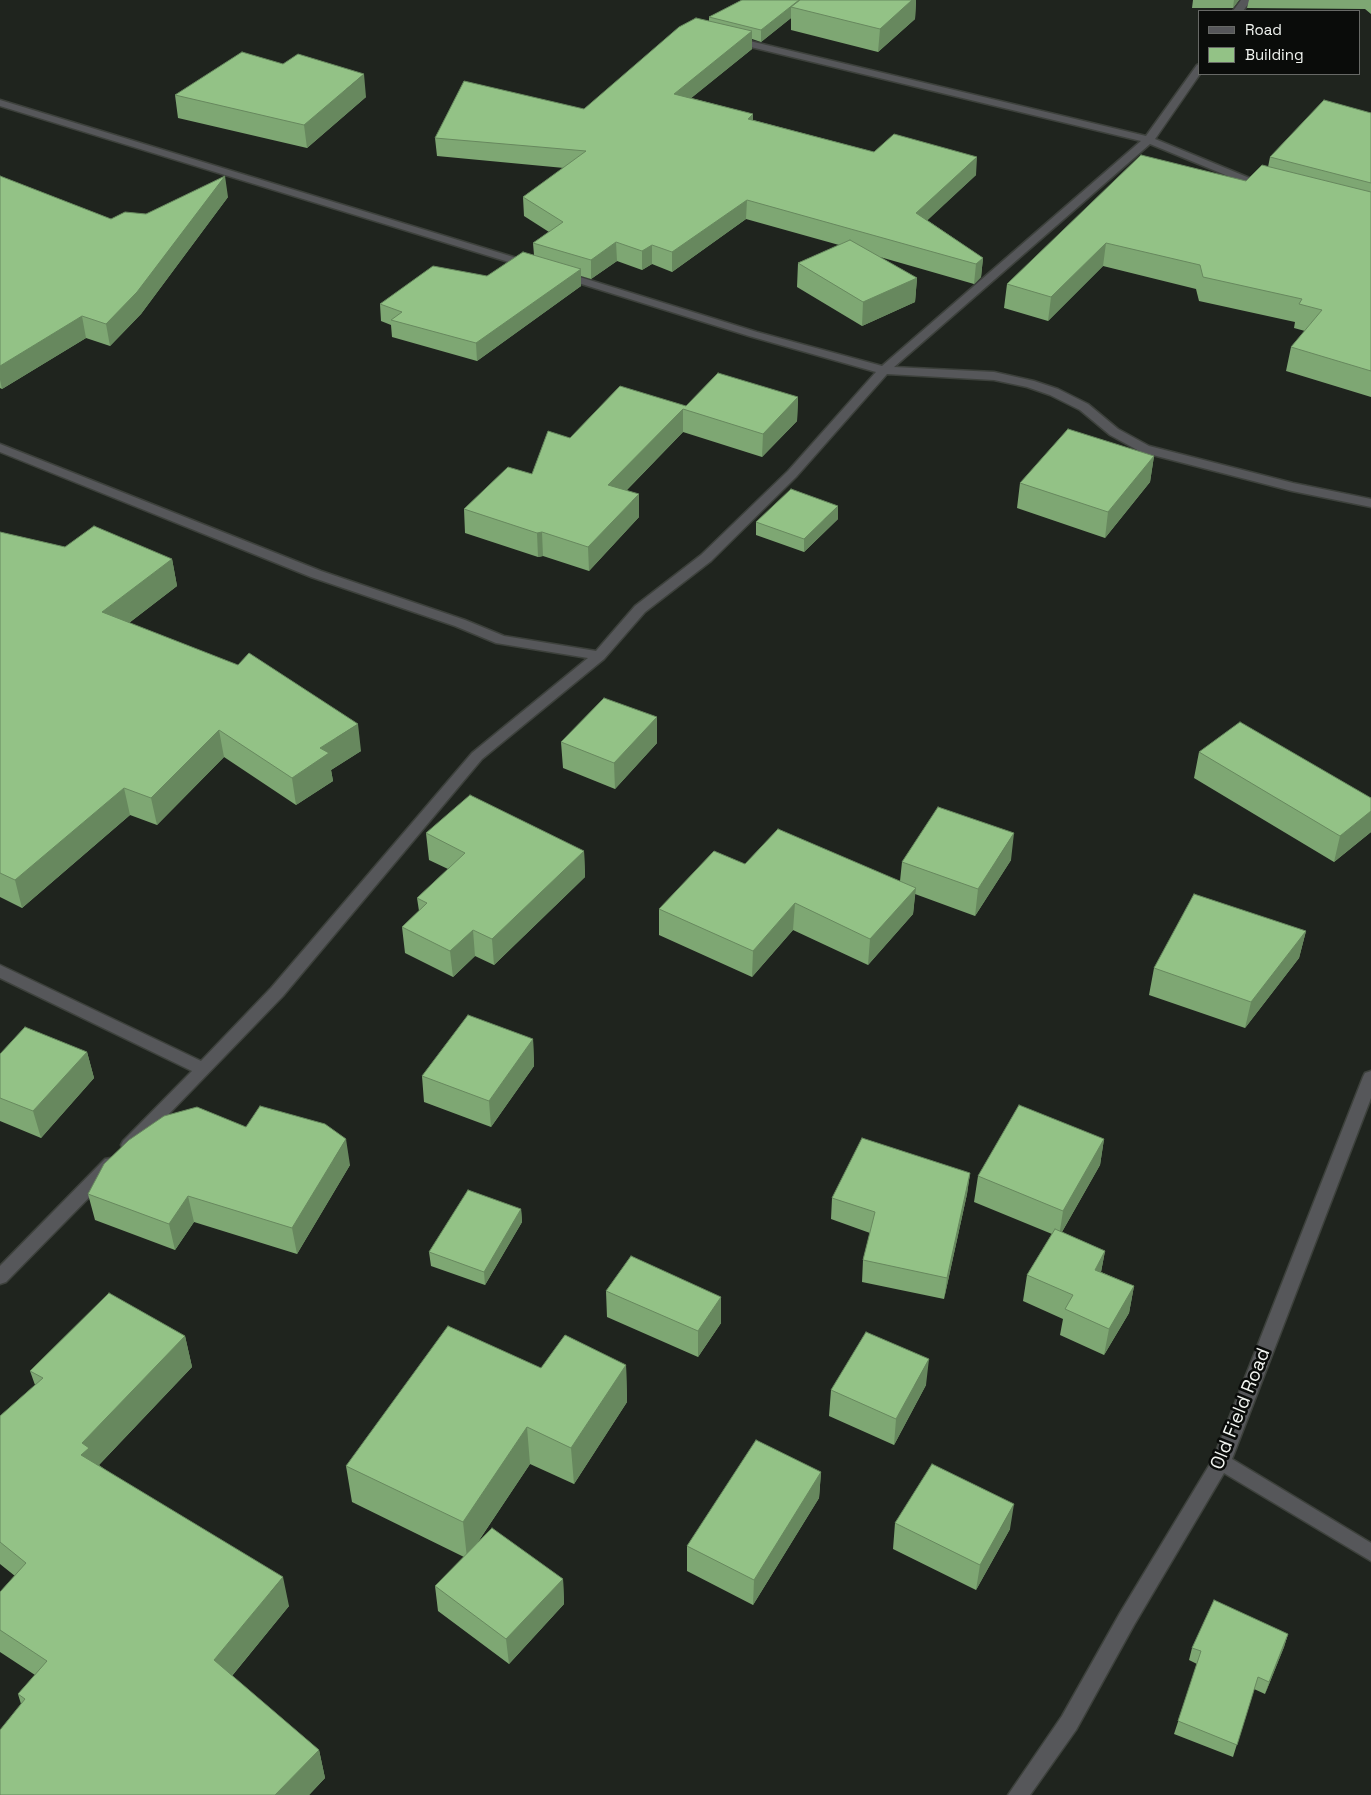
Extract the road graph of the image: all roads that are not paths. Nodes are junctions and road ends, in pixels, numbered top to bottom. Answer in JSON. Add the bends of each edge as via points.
{"nodes":[{"id":1,"x":726,"y":38,"type":"edge"},
{"id":2,"x":1198,"y":70,"type":"edge"},
{"id":3,"x":0,"y":103,"type":"edge"},
{"id":4,"x":1149,"y":140,"type":"junction"},
{"id":5,"x":1277,"y":188,"type":"edge"},
{"id":6,"x":884,"y":370,"type":"junction"},
{"id":7,"x":0,"y":448,"type":"edge"},
{"id":8,"x":1371,"y":503,"type":"edge"},
{"id":9,"x":599,"y":656,"type":"junction"},
{"id":10,"x":0,"y":971,"type":"edge"},
{"id":11,"x":203,"y":1069,"type":"junction"},
{"id":12,"x":1371,"y":1077,"type":"edge"},
{"id":13,"x":0,"y":1277,"type":"edge"},
{"id":14,"x":1222,"y":1462,"type":"junction"},
{"id":15,"x":1371,"y":1553,"type":"edge"},
{"id":16,"x":1018,"y":1795,"type":"edge"}],
"edges":[{"from":1,"to":4,"type":"street"},
{"from":2,"to":4,"type":"street"},
{"from":3,"to":6,"type":"street","via":[[753,334]]},
{"from":4,"to":5,"type":"street","via":[[1249,181]]},
{"from":4,"to":6,"type":"street"},
{"from":6,"to":8,"type":"street","via":[[994,376],[1030,384],[1084,408],[1114,432],[1144,449],[1292,487]]},
{"from":6,"to":9,"type":"street","via":[[792,474],[706,558],[640,609]]},
{"from":7,"to":9,"type":"street","via":[[316,574],[501,640]]},
{"from":9,"to":11,"type":"street","via":[[477,756],[277,992]]},
{"from":10,"to":11,"type":"street"},
{"from":11,"to":13,"type":"street"},
{"from":12,"to":14,"type":"street","name":"Old Field Road"},
{"from":14,"to":15,"type":"street"},
{"from":14,"to":16,"type":"street","name":"Old Field Road","via":[[1069,1722]]}]}
